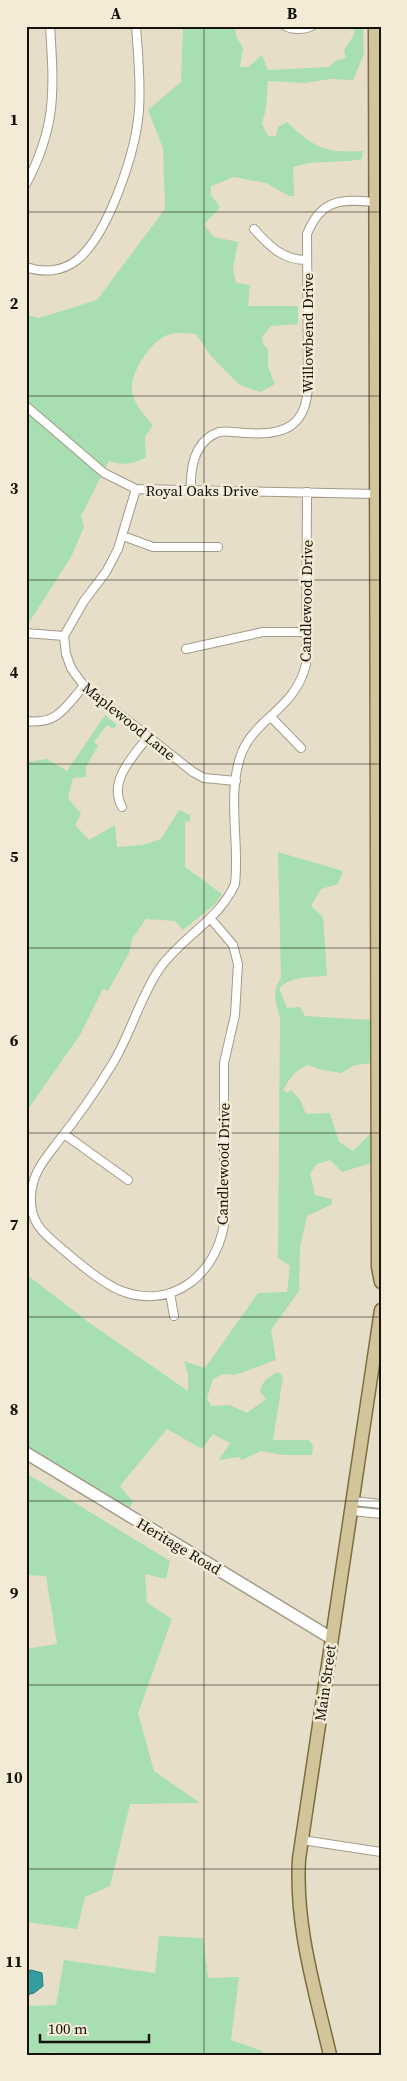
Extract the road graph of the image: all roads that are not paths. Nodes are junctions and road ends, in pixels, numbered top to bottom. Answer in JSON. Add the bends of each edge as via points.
{"nodes":[{"id":1,"x":50,"y":26,"type":"edge"},
{"id":2,"x":136,"y":26,"type":"edge"},
{"id":3,"x":284,"y":26,"type":"edge"},
{"id":4,"x":312,"y":26,"type":"edge"},
{"id":5,"x":375,"y":26,"type":"edge"},
{"id":6,"x":26,"y":184,"type":"edge"},
{"id":7,"x":374,"y":202,"type":"junction"},
{"id":8,"x":254,"y":229,"type":"dead end"},
{"id":9,"x":306,"y":260,"type":"junction"},
{"id":10,"x":26,"y":267,"type":"edge"},
{"id":11,"x":26,"y":406,"type":"edge"},
{"id":12,"x":136,"y":490,"type":"junction"},
{"id":13,"x":191,"y":491,"type":"junction"},
{"id":14,"x":307,"y":492,"type":"junction"},
{"id":15,"x":377,"y":494,"type":"junction"},
{"id":16,"x":123,"y":536,"type":"junction"},
{"id":17,"x":218,"y":547,"type":"dead end"},
{"id":18,"x":306,"y":632,"type":"junction"},
{"id":19,"x":26,"y":633,"type":"edge"},
{"id":20,"x":64,"y":636,"type":"junction"},
{"id":21,"x":186,"y":649,"type":"dead end"},
{"id":22,"x":84,"y":686,"type":"junction"},
{"id":23,"x":272,"y":718,"type":"junction"},
{"id":24,"x":26,"y":721,"type":"edge"},
{"id":25,"x":147,"y":738,"type":"junction"},
{"id":26,"x":301,"y":748,"type":"dead end"},
{"id":27,"x":236,"y":781,"type":"junction"},
{"id":28,"x":122,"y":807,"type":"dead end"},
{"id":29,"x":211,"y":919,"type":"junction"},
{"id":30,"x":64,"y":1134,"type":"junction"},
{"id":31,"x":128,"y":1180,"type":"dead end"},
{"id":32,"x":379,"y":1239,"type":"edge"},
{"id":33,"x":381,"y":1282,"type":"edge"},
{"id":34,"x":170,"y":1293,"type":"junction"},
{"id":35,"x":381,"y":1310,"type":"edge"},
{"id":36,"x":174,"y":1316,"type":"dead end"},
{"id":37,"x":26,"y":1453,"type":"edge"},
{"id":38,"x":381,"y":1504,"type":"edge"},
{"id":39,"x":353,"y":1506,"type":"junction"},
{"id":40,"x":381,"y":1514,"type":"edge"},
{"id":41,"x":331,"y":1638,"type":"junction"},
{"id":42,"x":302,"y":1840,"type":"junction"},
{"id":43,"x":381,"y":1852,"type":"edge"},
{"id":44,"x":330,"y":2055,"type":"edge"}],
"edges":[{"from":1,"to":6,"type":"street","via":[[52,110],[41,154]]},
{"from":2,"to":10,"type":"street","via":[[139,110],[132,153],[116,197],[98,231],[76,260],[64,268],[52,270]]},
{"from":3,"to":4,"type":"street","via":[[307,29]]},
{"from":5,"to":7,"type":"main road"},
{"from":7,"to":9,"type":"street","name":"Willowbend Drive","via":[[340,202],[320,211],[307,234]]},
{"from":7,"to":15,"type":"main road"},
{"from":8,"to":9,"type":"street","via":[[285,256]]},
{"from":9,"to":13,"type":"street","name":"Willowbend Drive","via":[[307,406],[286,429],[274,433],[220,432],[210,438],[193,459]]},
{"from":11,"to":12,"type":"street","name":"Royal Oaks Drive","via":[[104,473]]},
{"from":12,"to":13,"type":"street","name":"Royal Oaks Drive"},
{"from":12,"to":16,"type":"street"},
{"from":13,"to":14,"type":"street","name":"Royal Oaks Drive"},
{"from":14,"to":15,"type":"street","name":"Royal Oaks Drive"},
{"from":14,"to":18,"type":"street","name":"Candlewood Drive"},
{"from":15,"to":32,"type":"main road"},
{"from":16,"to":17,"type":"street","via":[[153,547]]},
{"from":16,"to":20,"type":"street","via":[[113,559]]},
{"from":18,"to":21,"type":"street","via":[[262,632]]},
{"from":18,"to":23,"type":"street","name":"Candlewood Drive","via":[[304,674]]},
{"from":19,"to":20,"type":"street"},
{"from":20,"to":22,"type":"street","name":"Maplewood Lane","via":[[68,660]]},
{"from":22,"to":24,"type":"street","via":[[60,713],[46,722]]},
{"from":22,"to":25,"type":"street","name":"Maplewood Lane"},
{"from":23,"to":26,"type":"street"},
{"from":23,"to":27,"type":"street","name":"Candlewood Drive","via":[[245,746]]},
{"from":25,"to":27,"type":"street","name":"Maplewood Lane","via":[[204,778]]},
{"from":25,"to":28,"type":"street","via":[[118,780],[118,800]]},
{"from":27,"to":29,"type":"street","name":"Candlewood Drive","via":[[235,884]]},
{"from":29,"to":30,"type":"street","name":"Candlewood Drive","via":[[193,932],[160,969],[113,1062]]},
{"from":29,"to":34,"type":"street","name":"Candlewood Drive","via":[[233,945],[238,964],[235,1014],[224,1063],[224,1225],[220,1244],[205,1269],[182,1289]]},
{"from":30,"to":31,"type":"street"},
{"from":30,"to":34,"type":"street","name":"Candlewood Drive","via":[[39,1166],[32,1182],[31,1215],[38,1226],[71,1257],[119,1290],[152,1296]]},
{"from":32,"to":33,"type":"main road"},
{"from":34,"to":36,"type":"street"},
{"from":35,"to":39,"type":"main road","name":"Main Street"},
{"from":37,"to":41,"type":"street","name":"Heritage Road"},
{"from":38,"to":39,"type":"street"},
{"from":39,"to":40,"type":"street"},
{"from":39,"to":41,"type":"main road","name":"Main Street"},
{"from":41,"to":42,"type":"main road","name":"Main Street"},
{"from":42,"to":43,"type":"street"},
{"from":42,"to":44,"type":"main road","name":"Main Street","via":[[299,1907],[304,1944]]}]}
